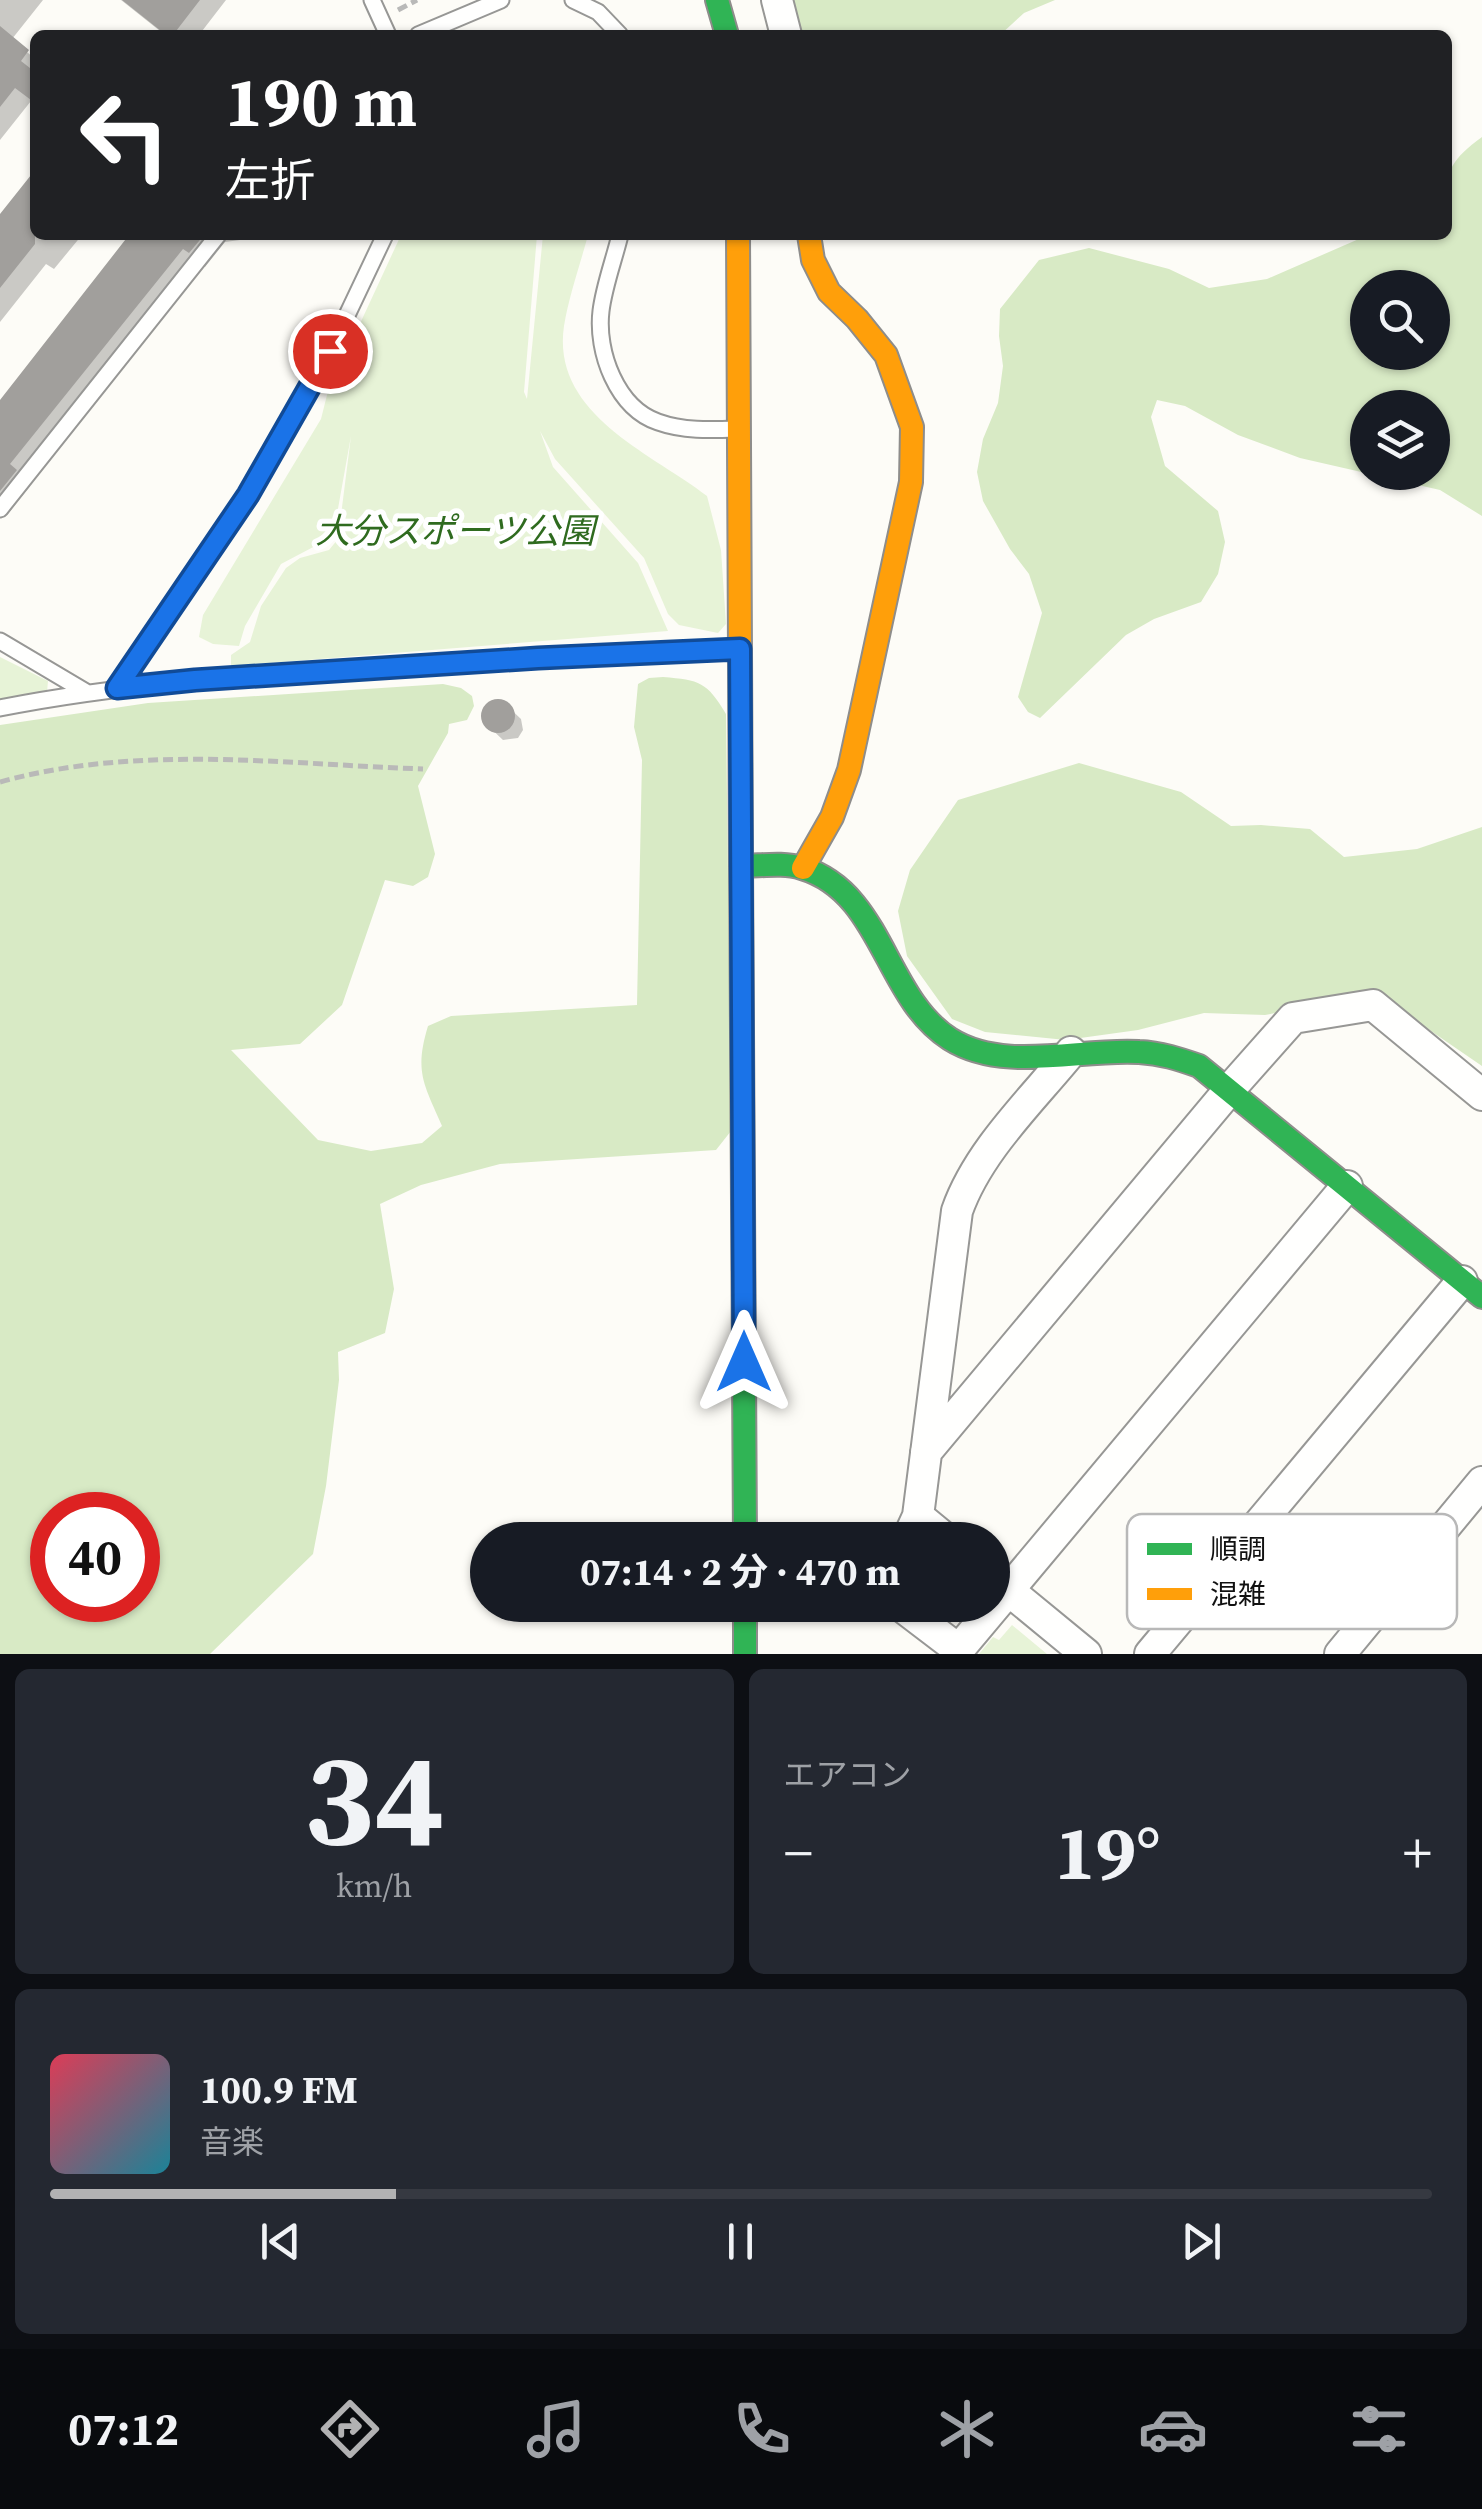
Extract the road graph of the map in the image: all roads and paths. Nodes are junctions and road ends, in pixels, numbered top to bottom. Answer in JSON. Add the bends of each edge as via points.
{"nodes":[{"id":1,"x":372,"y":0,"type":"edge"},
{"id":2,"x":501,"y":0,"type":"edge"},
{"id":3,"x":574,"y":0,"type":"edge"},
{"id":4,"x":717,"y":0,"type":"edge"},
{"id":5,"x":777,"y":0,"type":"edge"},
{"id":6,"x":386,"y":30,"type":"edge"},
{"id":7,"x":430,"y":30,"type":"edge"},
{"id":8,"x":615,"y":30,"type":"edge"},
{"id":9,"x":726,"y":30,"type":"edge"},
{"id":10,"x":785,"y":30,"type":"edge"},
{"id":11,"x":214,"y":240,"type":"edge"},
{"id":12,"x":384,"y":240,"type":"edge"},
{"id":13,"x":619,"y":240,"type":"edge"},
{"id":14,"x":738,"y":240,"type":"edge"},
{"id":15,"x":809,"y":240,"type":"edge"},
{"id":16,"x":739,"y":429,"type":"junction"},
{"id":17,"x":0,"y":509,"type":"edge"},
{"id":18,"x":0,"y":641,"type":"edge"},
{"id":19,"x":740,"y":649,"type":"junction"},
{"id":20,"x":117,"y":688,"type":"junction"},
{"id":21,"x":86,"y":692,"type":"junction"},
{"id":22,"x":0,"y":708,"type":"edge"},
{"id":23,"x":422,"y":770,"type":"dead end"},
{"id":24,"x":0,"y":782,"type":"edge"},
{"id":25,"x":741,"y":866,"type":"junction"},
{"id":26,"x":803,"y":868,"type":"junction"},
{"id":27,"x":1071,"y":1052,"type":"junction"},
{"id":28,"x":1230,"y":1089,"type":"junction"},
{"id":29,"x":1482,"y":1095,"type":"edge"},
{"id":30,"x":1347,"y":1186,"type":"junction"},
{"id":31,"x":1472,"y":1289,"type":"edge"},
{"id":32,"x":926,"y":1452,"type":"junction"},
{"id":33,"x":1482,"y":1482,"type":"edge"},
{"id":34,"x":1274,"y":1514,"type":"edge"},
{"id":35,"x":1456,"y":1514,"type":"edge"},
{"id":36,"x":744,"y":1522,"type":"edge"},
{"id":37,"x":914,"y":1522,"type":"edge"},
{"id":38,"x":1010,"y":1573,"type":"edge"},
{"id":39,"x":1010,"y":1592,"type":"edge"},
{"id":40,"x":745,"y":1622,"type":"edge"},
{"id":41,"x":921,"y":1622,"type":"edge"},
{"id":42,"x":976,"y":1622,"type":"edge"},
{"id":43,"x":1172,"y":1629,"type":"edge"},
{"id":44,"x":1361,"y":1629,"type":"edge"},
{"id":45,"x":957,"y":1652,"type":"edge"},
{"id":46,"x":745,"y":1654,"type":"edge"},
{"id":47,"x":1086,"y":1654,"type":"edge"},
{"id":48,"x":1150,"y":1654,"type":"edge"},
{"id":49,"x":1340,"y":1654,"type":"edge"}],
"edges":[{"from":1,"to":6,"type":"lane"},
{"from":2,"to":7,"type":"lane"},
{"from":3,"to":8,"type":"lane"},
{"from":4,"to":9,"type":"street"},
{"from":5,"to":10,"type":"street"},
{"from":11,"to":17,"type":"lane"},
{"from":12,"to":20,"type":"lane","via":[[248,495]]},
{"from":13,"to":16,"type":"lane","via":[[600,327],[614,378],[632,405],[659,423]]},
{"from":14,"to":16,"type":"street"},
{"from":15,"to":26,"type":"street","via":[[829,292],[886,356],[912,427],[911,482],[850,770]]},
{"from":16,"to":19,"type":"street"},
{"from":18,"to":21,"type":"lane"},
{"from":19,"to":20,"type":"lane"},
{"from":19,"to":25,"type":"street"},
{"from":20,"to":21,"type":"lane"},
{"from":21,"to":22,"type":"lane"},
{"from":23,"to":24,"type":"path","via":[[141,760]]},
{"from":25,"to":26,"type":"street"},
{"from":25,"to":36,"type":"street"},
{"from":26,"to":27,"type":"street","via":[[845,894],[914,1004],[952,1041],[994,1055]]},
{"from":27,"to":28,"type":"street","via":[[1172,1057]]},
{"from":27,"to":32,"type":"street","via":[[964,1190]]},
{"from":28,"to":29,"type":"street","via":[[1293,1018],[1373,1004]]},
{"from":28,"to":30,"type":"street"},
{"from":28,"to":32,"type":"street"},
{"from":30,"to":31,"type":"street"},
{"from":30,"to":38,"type":"street"},
{"from":31,"to":34,"type":"street"},
{"from":32,"to":37,"type":"street"},
{"from":33,"to":35,"type":"street"},
{"from":39,"to":47,"type":"street"},
{"from":40,"to":46,"type":"street"},
{"from":41,"to":45,"type":"street"},
{"from":42,"to":45,"type":"street"},
{"from":43,"to":48,"type":"street"},
{"from":44,"to":49,"type":"street"}]}
